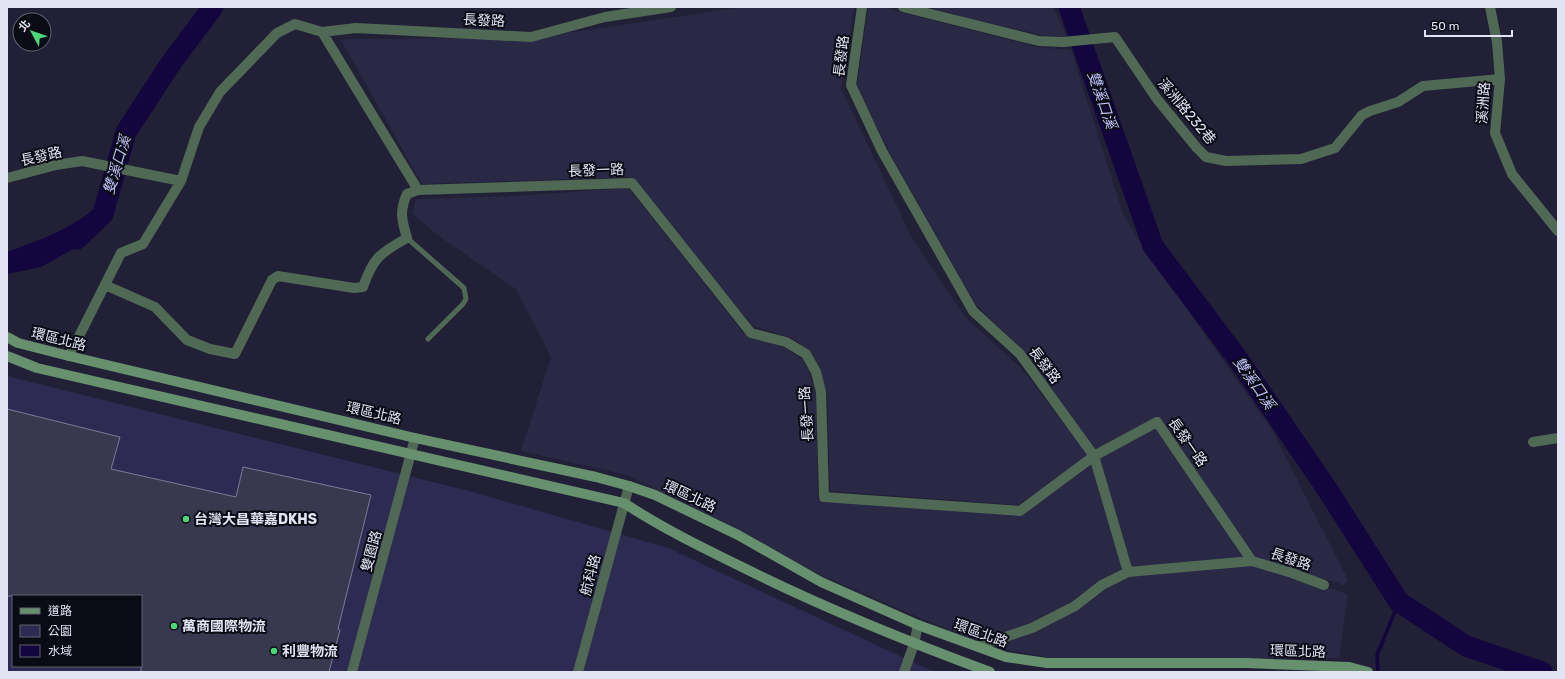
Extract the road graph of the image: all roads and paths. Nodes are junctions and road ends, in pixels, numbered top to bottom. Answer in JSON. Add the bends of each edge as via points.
{"nodes":[{"id":1,"x":671,"y":7,"type":"edge"},
{"id":2,"x":862,"y":7,"type":"edge"},
{"id":3,"x":903,"y":7,"type":"edge"},
{"id":4,"x":1490,"y":7,"type":"edge"},
{"id":5,"x":322,"y":32,"type":"junction"},
{"id":6,"x":1500,"y":79,"type":"junction"},
{"id":7,"x":7,"y":178,"type":"edge"},
{"id":8,"x":181,"y":181,"type":"junction"},
{"id":9,"x":418,"y":190,"type":"junction"},
{"id":10,"x":1558,"y":231,"type":"edge"},
{"id":11,"x":407,"y":238,"type":"junction"},
{"id":12,"x":105,"y":285,"type":"junction"},
{"id":13,"x":7,"y":337,"type":"edge"},
{"id":14,"x":428,"y":339,"type":"dead end"},
{"id":15,"x":7,"y":356,"type":"edge"},
{"id":16,"x":69,"y":356,"type":"junction"},
{"id":17,"x":416,"y":438,"type":"junction"},
{"id":18,"x":1558,"y":438,"type":"edge"},
{"id":19,"x":1533,"y":442,"type":"dead end"},
{"id":20,"x":412,"y":455,"type":"junction"},
{"id":21,"x":1094,"y":456,"type":"junction"},
{"id":22,"x":629,"y":486,"type":"junction"},
{"id":23,"x":624,"y":503,"type":"junction"},
{"id":24,"x":1252,"y":561,"type":"junction"},
{"id":25,"x":1128,"y":572,"type":"junction"},
{"id":26,"x":1324,"y":585,"type":"dead end"},
{"id":27,"x":918,"y":625,"type":"junction"},
{"id":28,"x":914,"y":644,"type":"junction"},
{"id":29,"x":978,"y":646,"type":"junction"},
{"id":30,"x":1335,"y":669,"type":"edge"},
{"id":31,"x":1349,"y":670,"type":"edge"},
{"id":32,"x":352,"y":672,"type":"edge"},
{"id":33,"x":578,"y":672,"type":"edge"},
{"id":34,"x":904,"y":672,"type":"edge"},
{"id":35,"x":990,"y":672,"type":"edge"},
{"id":36,"x":1368,"y":672,"type":"edge"}],
"edges":[{"from":1,"to":5,"type":"street","name":"長發路","via":[[605,17],[531,37],[356,28]]},
{"from":2,"to":21,"type":"street","name":"長發路","via":[[851,85],[882,151],[973,311],[1020,354]]},
{"from":3,"to":6,"type":"street","name":"溪洲路232巷","via":[[1039,41],[1063,42],[1115,37],[1157,99],[1197,148],[1206,157],[1226,161],[1301,159],[1335,148],[1362,115],[1398,102],[1423,86]]},
{"from":4,"to":6,"type":"street","name":"溪洲路","via":[[1497,42]]},
{"from":5,"to":8,"type":"street","name":"長發路","via":[[295,24],[277,33],[220,92],[199,127]]},
{"from":5,"to":9,"type":"street"},
{"from":6,"to":10,"type":"street","name":"溪洲路","via":[[1495,133],[1512,174]]},
{"from":7,"to":8,"type":"street","name":"長發路","via":[[82,161]]},
{"from":8,"to":12,"type":"street","name":"長發路","via":[[143,244],[121,253]]},
{"from":9,"to":11,"type":"street","via":[[407,194],[403,202],[401,216]]},
{"from":9,"to":21,"type":"street","name":"長發一路","via":[[632,183],[751,333],[786,342],[806,354],[816,372],[821,392],[824,498],[1020,511]]},
{"from":11,"to":12,"type":"street","via":[[378,256],[369,269],[362,287],[354,288],[278,276],[272,280],[235,354],[210,349],[187,340],[155,307]]},
{"from":11,"to":14,"type":"lane","via":[[464,288],[466,299],[463,304]]},
{"from":12,"to":16,"type":"street","name":"長發路"},
{"from":13,"to":16,"type":"street","name":"環區北路","via":[[18,343]]},
{"from":15,"to":20,"type":"street","via":[[37,368]]},
{"from":16,"to":17,"type":"street","name":"環區北路"},
{"from":17,"to":20,"type":"street","name":"雙園路"},
{"from":17,"to":22,"type":"street","name":"環區北路"},
{"from":18,"to":19,"type":"street"},
{"from":20,"to":23,"type":"street"},
{"from":20,"to":32,"type":"street","name":"雙園路"},
{"from":21,"to":24,"type":"street","name":"長發一路","via":[[1157,422]]},
{"from":21,"to":25,"type":"street","name":"長發路"},
{"from":22,"to":23,"type":"street","name":"航科路"},
{"from":22,"to":27,"type":"street","name":"環區北路","via":[[655,495],[738,535],[821,582]]},
{"from":23,"to":28,"type":"street","via":[[706,550],[818,604]]},
{"from":23,"to":33,"type":"street","name":"航科路"},
{"from":24,"to":25,"type":"street","name":"長發路"},
{"from":24,"to":26,"type":"street","name":"長發路"},
{"from":25,"to":29,"type":"street","via":[[1102,584],[1075,606],[1032,628]]},
{"from":27,"to":28,"type":"street"},
{"from":27,"to":29,"type":"street","name":"環區北路"},
{"from":28,"to":34,"type":"street"},
{"from":28,"to":35,"type":"street"},
{"from":29,"to":30,"type":"street","name":"環區北路","via":[[1006,657],[1047,663],[1246,663]]},
{"from":30,"to":31,"type":"street","name":"環區北路"},
{"from":31,"to":36,"type":"street","name":"環區北路"}]}
